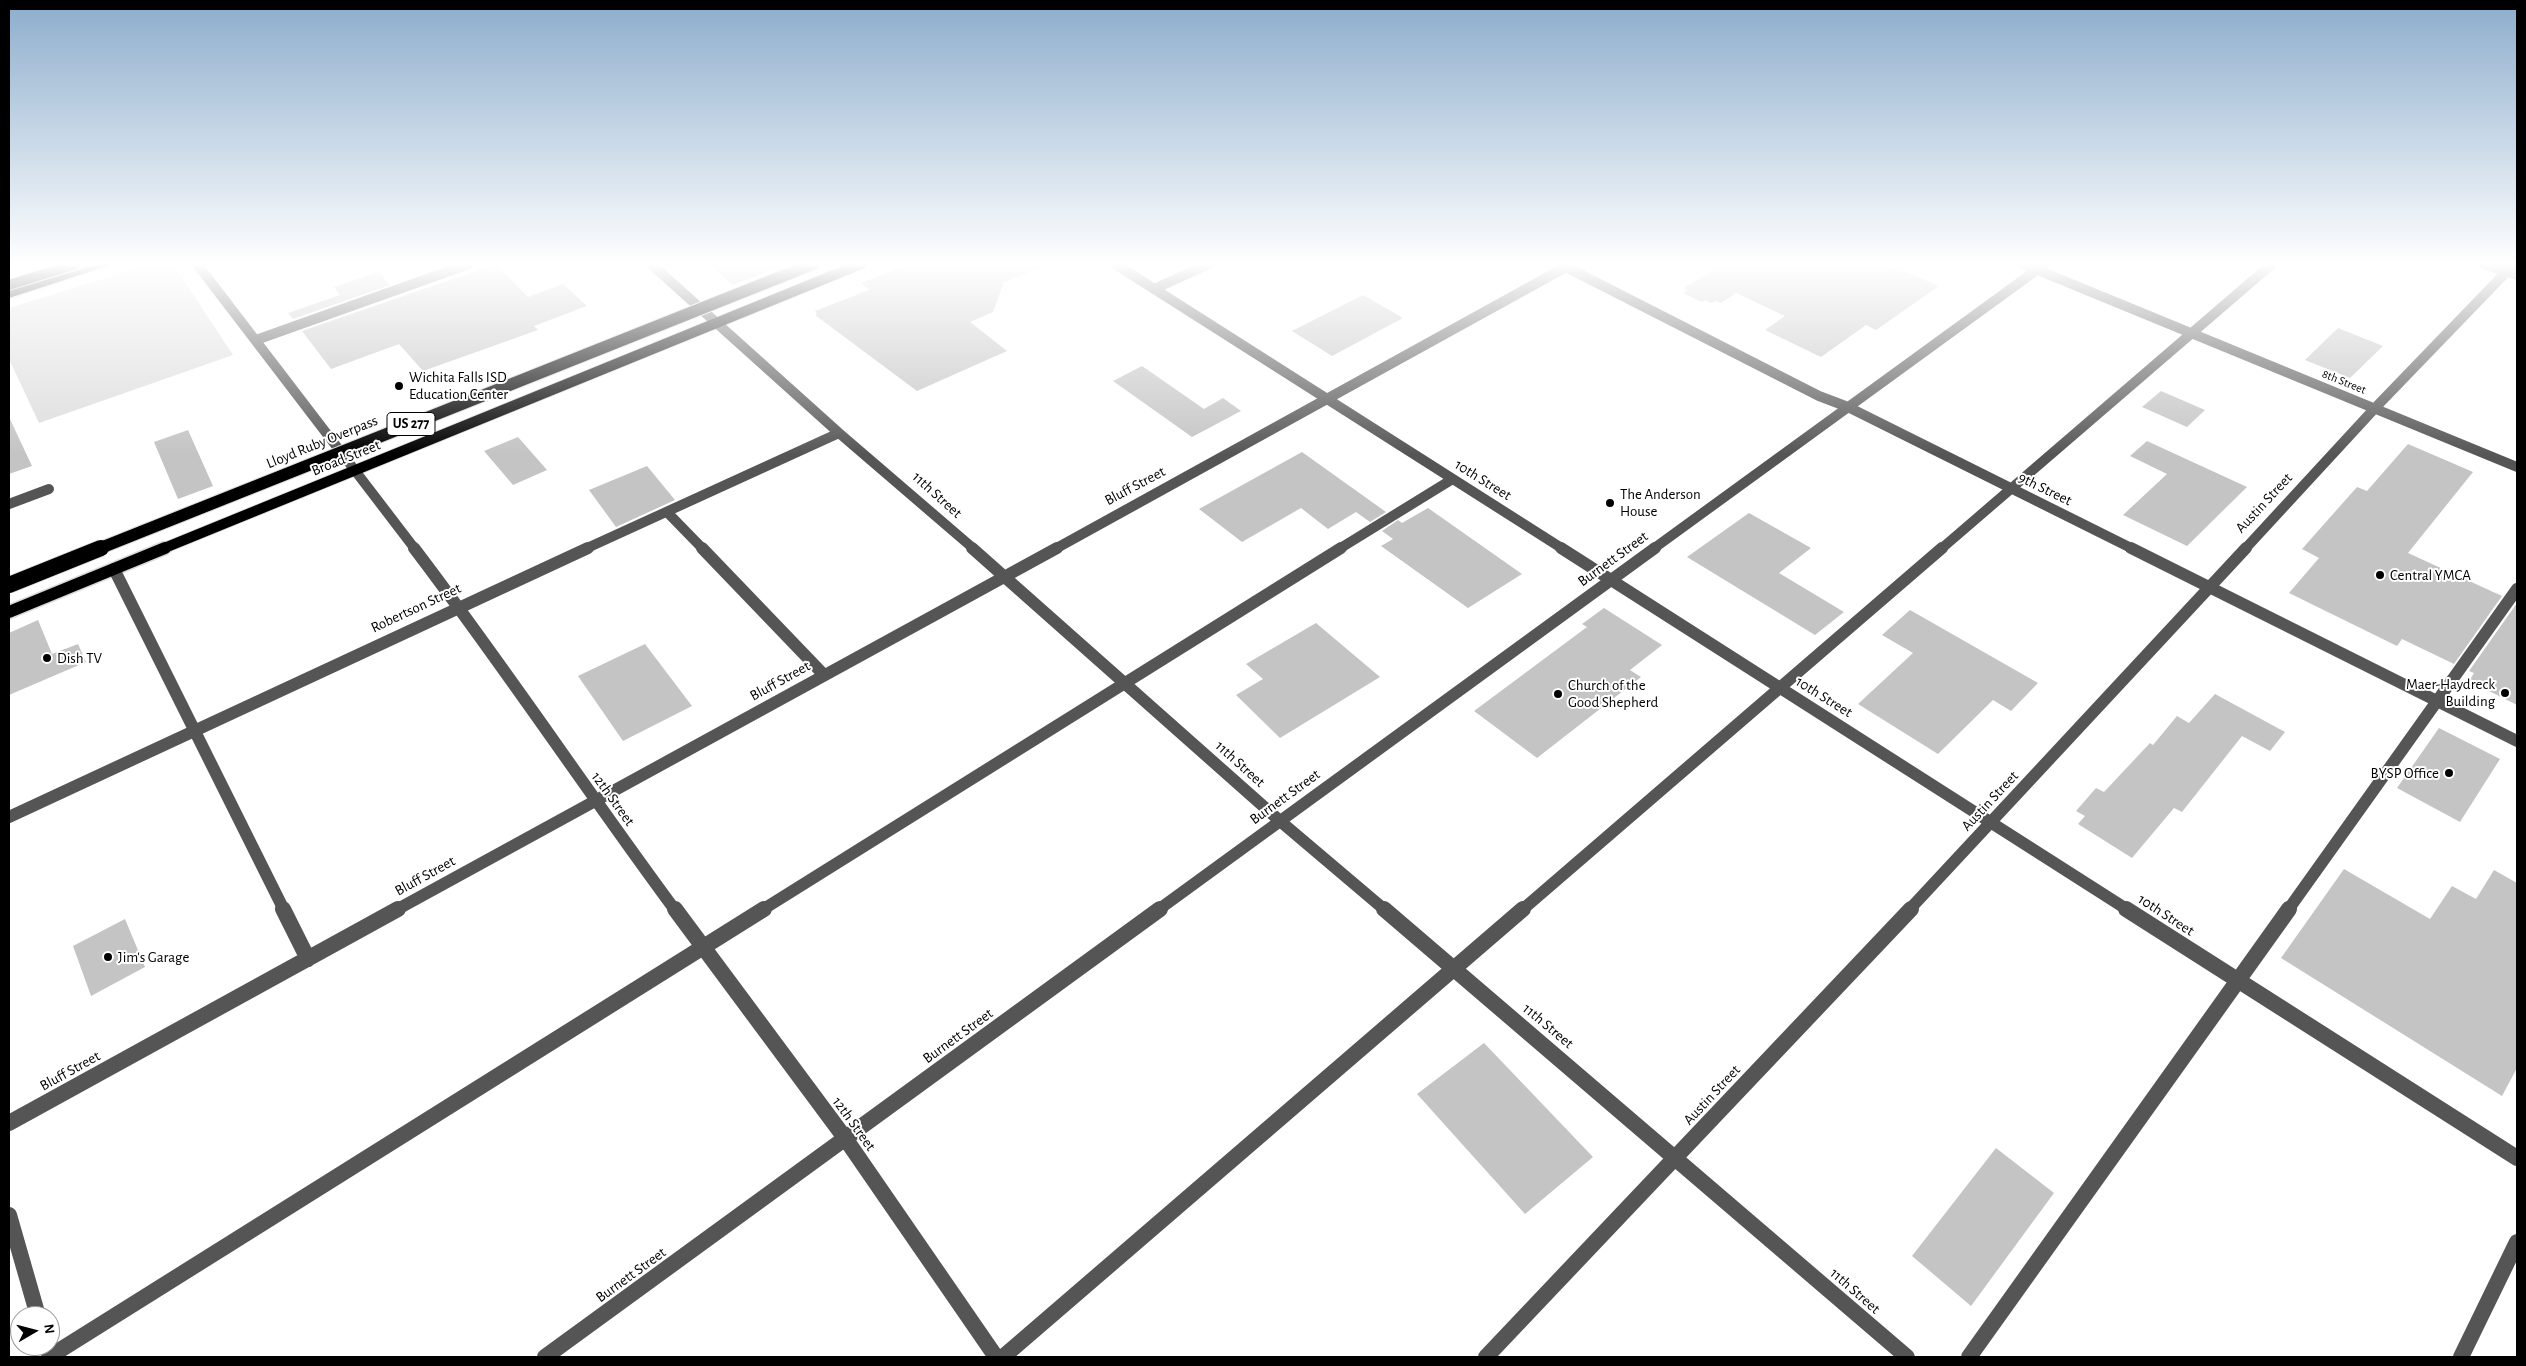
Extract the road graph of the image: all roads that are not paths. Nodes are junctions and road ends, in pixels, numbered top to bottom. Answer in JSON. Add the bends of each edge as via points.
{"nodes":[{"id":1,"x":246,"y":328,"type":"edge"},
{"id":2,"x":290,"y":328,"type":"edge"},
{"id":3,"x":654,"y":328,"type":"edge"},
{"id":4,"x":703,"y":328,"type":"edge"},
{"id":5,"x":723,"y":328,"type":"edge"},
{"id":6,"x":1214,"y":328,"type":"edge"},
{"id":7,"x":1453,"y":328,"type":"edge"},
{"id":8,"x":1686,"y":328,"type":"edge"},
{"id":9,"x":1957,"y":328,"type":"edge"},
{"id":10,"x":2179,"y":328,"type":"edge"},
{"id":11,"x":2197,"y":328,"type":"edge"},
{"id":12,"x":2455,"y":328,"type":"edge"},
{"id":13,"x":2191,"y":333,"type":"junction"},
{"id":14,"x":256,"y":340,"type":"junction"},
{"id":15,"x":1326,"y":400,"type":"junction"},
{"id":16,"x":1848,"y":408,"type":"junction"},
{"id":17,"x":2375,"y":408,"type":"junction"},
{"id":18,"x":839,"y":433,"type":"junction"},
{"id":19,"x":2517,"y":467,"type":"edge"},
{"id":20,"x":354,"y":470,"type":"junction"},
{"id":21,"x":1452,"y":480,"type":"junction"},
{"id":22,"x":2010,"y":488,"type":"junction"},
{"id":23,"x":49,"y":489,"type":"dead end"},
{"id":24,"x":9,"y":504,"type":"edge"},
{"id":25,"x":668,"y":512,"type":"junction"},
{"id":26,"x":114,"y":569,"type":"junction"},
{"id":27,"x":1006,"y":578,"type":"junction"},
{"id":28,"x":1610,"y":581,"type":"junction"},
{"id":29,"x":9,"y":585,"type":"edge"},
{"id":30,"x":2209,"y":586,"type":"junction"},
{"id":31,"x":2517,"y":589,"type":"edge"},
{"id":32,"x":459,"y":607,"type":"junction"},
{"id":33,"x":9,"y":612,"type":"edge"},
{"id":34,"x":824,"y":675,"type":"junction"},
{"id":35,"x":1124,"y":682,"type":"junction"},
{"id":36,"x":1779,"y":688,"type":"junction"},
{"id":37,"x":2438,"y":701,"type":"junction"},
{"id":38,"x":193,"y":730,"type":"junction"},
{"id":39,"x":2517,"y":740,"type":"edge"},
{"id":40,"x":595,"y":802,"type":"junction"},
{"id":41,"x":9,"y":817,"type":"edge"},
{"id":42,"x":1280,"y":821,"type":"junction"},
{"id":43,"x":1992,"y":823,"type":"junction"},
{"id":44,"x":702,"y":947,"type":"junction"},
{"id":45,"x":308,"y":959,"type":"junction"},
{"id":46,"x":1454,"y":968,"type":"junction"},
{"id":47,"x":2238,"y":980,"type":"junction"},
{"id":48,"x":9,"y":1123,"type":"edge"},
{"id":49,"x":845,"y":1138,"type":"junction"},
{"id":50,"x":1676,"y":1157,"type":"junction"},
{"id":51,"x":2517,"y":1158,"type":"edge"},
{"id":52,"x":9,"y":1215,"type":"edge"},
{"id":53,"x":2517,"y":1242,"type":"edge"},
{"id":54,"x":35,"y":1306,"type":"edge"},
{"id":55,"x":60,"y":1347,"type":"edge"},
{"id":56,"x":545,"y":1357,"type":"edge"},
{"id":57,"x":996,"y":1357,"type":"edge"},
{"id":58,"x":1003,"y":1357,"type":"edge"},
{"id":59,"x":1486,"y":1357,"type":"edge"},
{"id":60,"x":1907,"y":1357,"type":"edge"},
{"id":61,"x":1969,"y":1357,"type":"edge"},
{"id":62,"x":2461,"y":1357,"type":"edge"}],
"edges":[{"from":1,"to":14,"type":"street","name":"12th Street"},
{"from":2,"to":14,"type":"street"},
{"from":3,"to":29,"type":"highway","name":"Lloyd Ruby Overpass","number":"US 277","bridge":true},
{"from":4,"to":20,"type":"main road","name":"Broad Street"},
{"from":5,"to":18,"type":"street","name":"11th Street"},
{"from":6,"to":15,"type":"street","name":"10th Street"},
{"from":7,"to":15,"type":"street","name":"Bluff Street"},
{"from":8,"to":16,"type":"street","name":"9th Street"},
{"from":9,"to":16,"type":"street","name":"Burnett Street"},
{"from":10,"to":13,"type":"street","name":"8th Street"},
{"from":11,"to":13,"type":"street"},
{"from":12,"to":17,"type":"street","name":"Austin Street"},
{"from":13,"to":17,"type":"street","name":"8th Street"},
{"from":13,"to":22,"type":"street"},
{"from":14,"to":20,"type":"street","name":"12th Street"},
{"from":15,"to":21,"type":"street","name":"10th Street"},
{"from":15,"to":27,"type":"street","name":"Bluff Street"},
{"from":16,"to":22,"type":"street","name":"9th Street"},
{"from":16,"to":28,"type":"street","name":"Burnett Street"},
{"from":17,"to":19,"type":"street","name":"8th Street"},
{"from":17,"to":30,"type":"street","name":"Austin Street"},
{"from":18,"to":25,"type":"street","name":"Robertson Street"},
{"from":18,"to":27,"type":"street","name":"11th Street"},
{"from":20,"to":26,"type":"main road","name":"Broad Street"},
{"from":20,"to":32,"type":"street","name":"12th Street"},
{"from":21,"to":28,"type":"street","name":"10th Street"},
{"from":21,"to":35,"type":"street"},
{"from":22,"to":30,"type":"street","name":"9th Street"},
{"from":22,"to":36,"type":"street"},
{"from":23,"to":24,"type":"street"},
{"from":25,"to":32,"type":"street","name":"Robertson Street"},
{"from":25,"to":34,"type":"street"},
{"from":26,"to":33,"type":"main road","name":"Broad Street"},
{"from":26,"to":38,"type":"street"},
{"from":27,"to":34,"type":"street","name":"Bluff Street"},
{"from":27,"to":35,"type":"street","name":"11th Street"},
{"from":28,"to":36,"type":"street","name":"10th Street"},
{"from":28,"to":42,"type":"street","name":"Burnett Street"},
{"from":30,"to":37,"type":"street","name":"9th Street"},
{"from":30,"to":43,"type":"street","name":"Austin Street"},
{"from":31,"to":37,"type":"street"},
{"from":32,"to":38,"type":"street","name":"Robertson Street"},
{"from":32,"to":40,"type":"street","name":"12th Street"},
{"from":34,"to":40,"type":"street","name":"Bluff Street"},
{"from":35,"to":42,"type":"street","name":"11th Street"},
{"from":35,"to":44,"type":"street"},
{"from":36,"to":43,"type":"street","name":"10th Street"},
{"from":36,"to":46,"type":"street"},
{"from":37,"to":39,"type":"street","name":"9th Street"},
{"from":37,"to":47,"type":"street"},
{"from":38,"to":41,"type":"street","name":"Robertson Street"},
{"from":38,"to":45,"type":"street"},
{"from":40,"to":44,"type":"street","name":"12th Street"},
{"from":40,"to":45,"type":"street","name":"Bluff Street"},
{"from":42,"to":46,"type":"street","name":"11th Street"},
{"from":42,"to":49,"type":"street","name":"Burnett Street"},
{"from":43,"to":47,"type":"street","name":"10th Street"},
{"from":43,"to":50,"type":"street","name":"Austin Street"},
{"from":44,"to":49,"type":"street","name":"12th Street"},
{"from":44,"to":55,"type":"street"},
{"from":45,"to":48,"type":"street","name":"Bluff Street"},
{"from":46,"to":50,"type":"street","name":"11th Street"},
{"from":46,"to":58,"type":"street"},
{"from":47,"to":51,"type":"street","name":"10th Street"},
{"from":47,"to":61,"type":"street"},
{"from":49,"to":56,"type":"street","name":"Burnett Street"},
{"from":49,"to":57,"type":"street","name":"12th Street"},
{"from":50,"to":59,"type":"street","name":"Austin Street"},
{"from":50,"to":60,"type":"street","name":"11th Street"},
{"from":52,"to":54,"type":"street"},
{"from":53,"to":62,"type":"street"}]}
